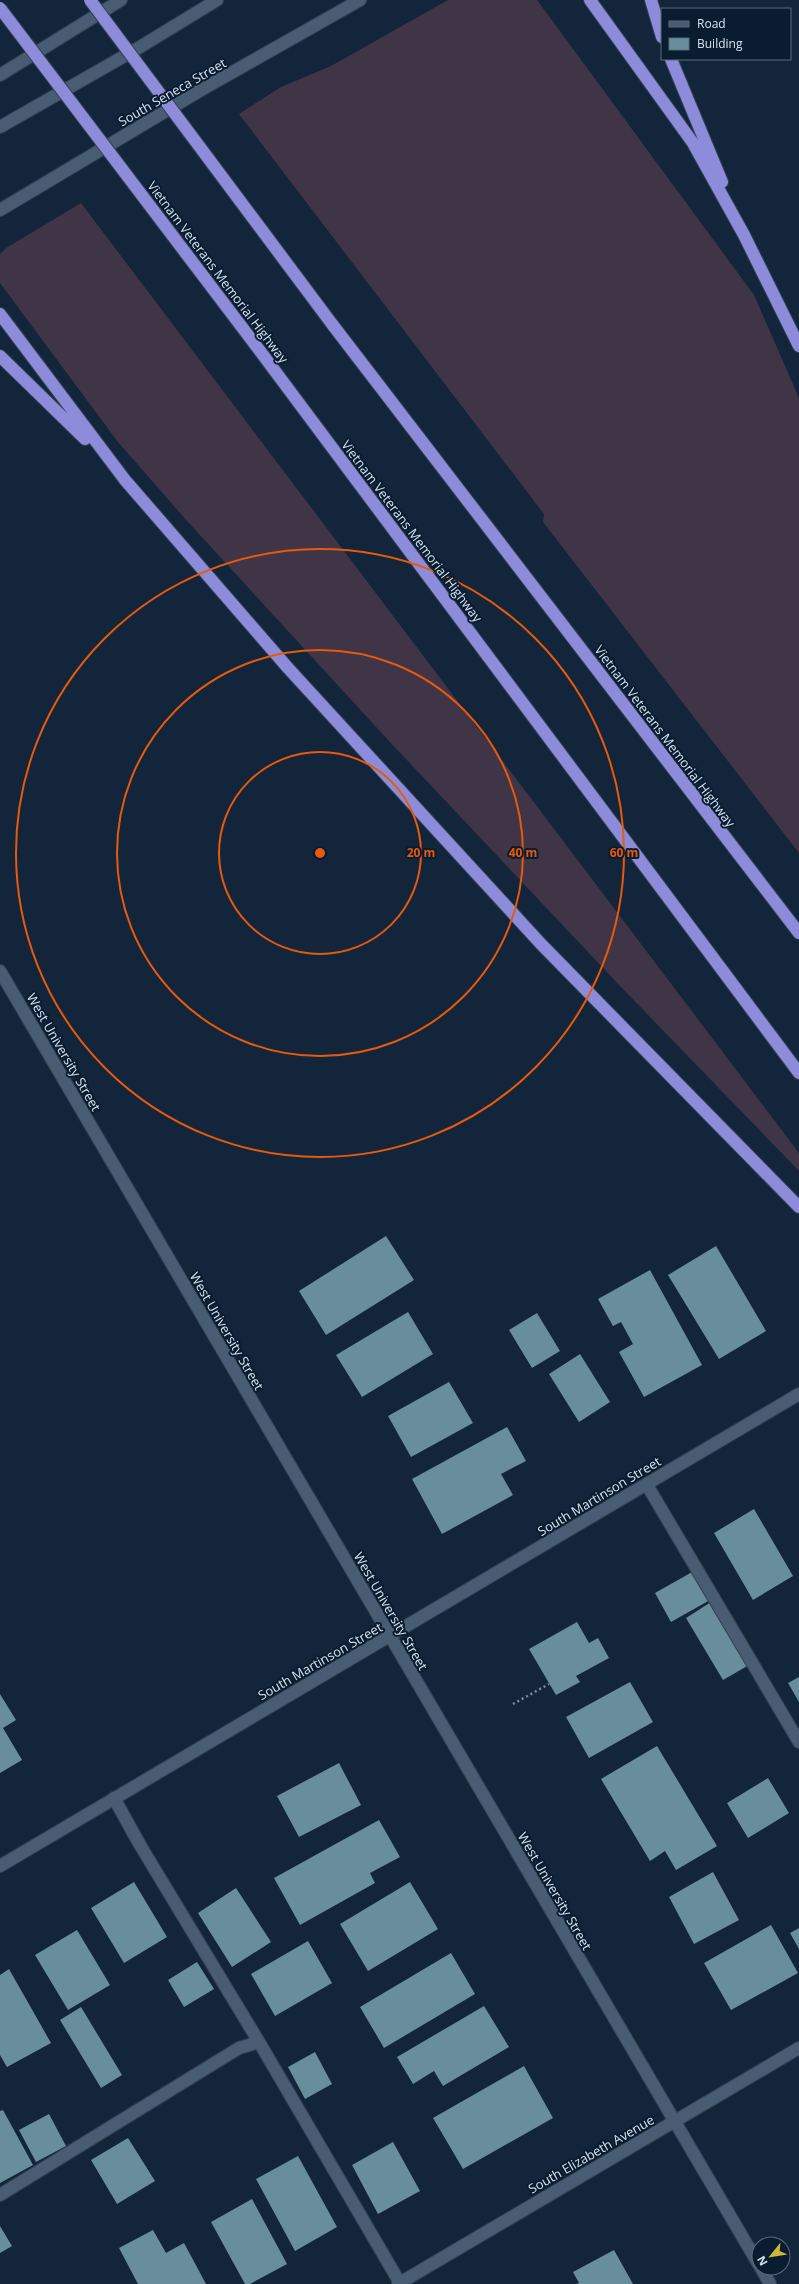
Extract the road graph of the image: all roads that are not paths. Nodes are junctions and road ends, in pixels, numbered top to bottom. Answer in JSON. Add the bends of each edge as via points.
{"nodes":[{"id":1,"x":90,"y":0,"type":"edge"},
{"id":2,"x":121,"y":0,"type":"edge"},
{"id":3,"x":217,"y":0,"type":"edge"},
{"id":4,"x":360,"y":0,"type":"edge"},
{"id":5,"x":590,"y":0,"type":"edge"},
{"id":6,"x":651,"y":0,"type":"edge"},
{"id":7,"x":0,"y":8,"type":"edge"},
{"id":8,"x":661,"y":34,"type":"edge"},
{"id":9,"x":670,"y":60,"type":"edge"},
{"id":10,"x":0,"y":75,"type":"edge"},
{"id":11,"x":0,"y":127,"type":"edge"},
{"id":12,"x":0,"y":210,"type":"edge"},
{"id":13,"x":744,"y":235,"type":"junction"},
{"id":14,"x":0,"y":314,"type":"edge"},
{"id":15,"x":799,"y":346,"type":"edge"},
{"id":16,"x":0,"y":356,"type":"edge"},
{"id":17,"x":125,"y":480,"type":"junction"},
{"id":18,"x":799,"y":933,"type":"edge"},
{"id":19,"x":0,"y":971,"type":"edge"},
{"id":20,"x":799,"y":1073,"type":"edge"},
{"id":21,"x":799,"y":1207,"type":"edge"},
{"id":22,"x":799,"y":1394,"type":"edge"},
{"id":23,"x":646,"y":1485,"type":"junction"},
{"id":24,"x":390,"y":1637,"type":"junction"},
{"id":25,"x":799,"y":1742,"type":"edge"},
{"id":26,"x":114,"y":1798,"type":"junction"},
{"id":27,"x":0,"y":1866,"type":"edge"},
{"id":28,"x":259,"y":2042,"type":"junction"},
{"id":29,"x":799,"y":2048,"type":"edge"},
{"id":30,"x":674,"y":2121,"type":"junction"},
{"id":31,"x":0,"y":2195,"type":"edge"},
{"id":32,"x":751,"y":2251,"type":"edge"},
{"id":33,"x":399,"y":2283,"type":"edge"}],
"edges":[{"from":1,"to":18,"type":"highway","name":"Vietnam Veterans Memorial Highway","bridge":true,"via":[[332,324]]},
{"from":2,"to":10,"type":"street"},
{"from":3,"to":11,"type":"street"},
{"from":4,"to":12,"type":"street","name":"South Seneca Street"},
{"from":5,"to":13,"type":"highway","via":[[693,143]]},
{"from":6,"to":8,"type":"highway"},
{"from":7,"to":20,"type":"highway","name":"Vietnam Veterans Memorial Highway","bridge":true,"via":[[260,351]]},
{"from":9,"to":13,"type":"highway"},
{"from":13,"to":15,"type":"highway"},
{"from":14,"to":17,"type":"highway"},
{"from":16,"to":17,"type":"highway"},
{"from":17,"to":21,"type":"highway","via":[[288,668],[541,944]]},
{"from":19,"to":24,"type":"street","name":"West University Street"},
{"from":22,"to":23,"type":"street","name":"South Martinson Street"},
{"from":23,"to":24,"type":"street","name":"South Martinson Street"},
{"from":23,"to":25,"type":"street"},
{"from":24,"to":26,"type":"street","name":"South Martinson Street"},
{"from":24,"to":30,"type":"street","name":"West University Street"},
{"from":26,"to":27,"type":"street","name":"South Martinson Street"},
{"from":26,"to":28,"type":"street"},
{"from":28,"to":31,"type":"street","via":[[238,2048]]},
{"from":28,"to":33,"type":"street"},
{"from":29,"to":30,"type":"street","name":"South Elizabeth Avenue"},
{"from":30,"to":32,"type":"street","name":"West University Street"},
{"from":30,"to":33,"type":"street","name":"South Elizabeth Avenue"}]}
